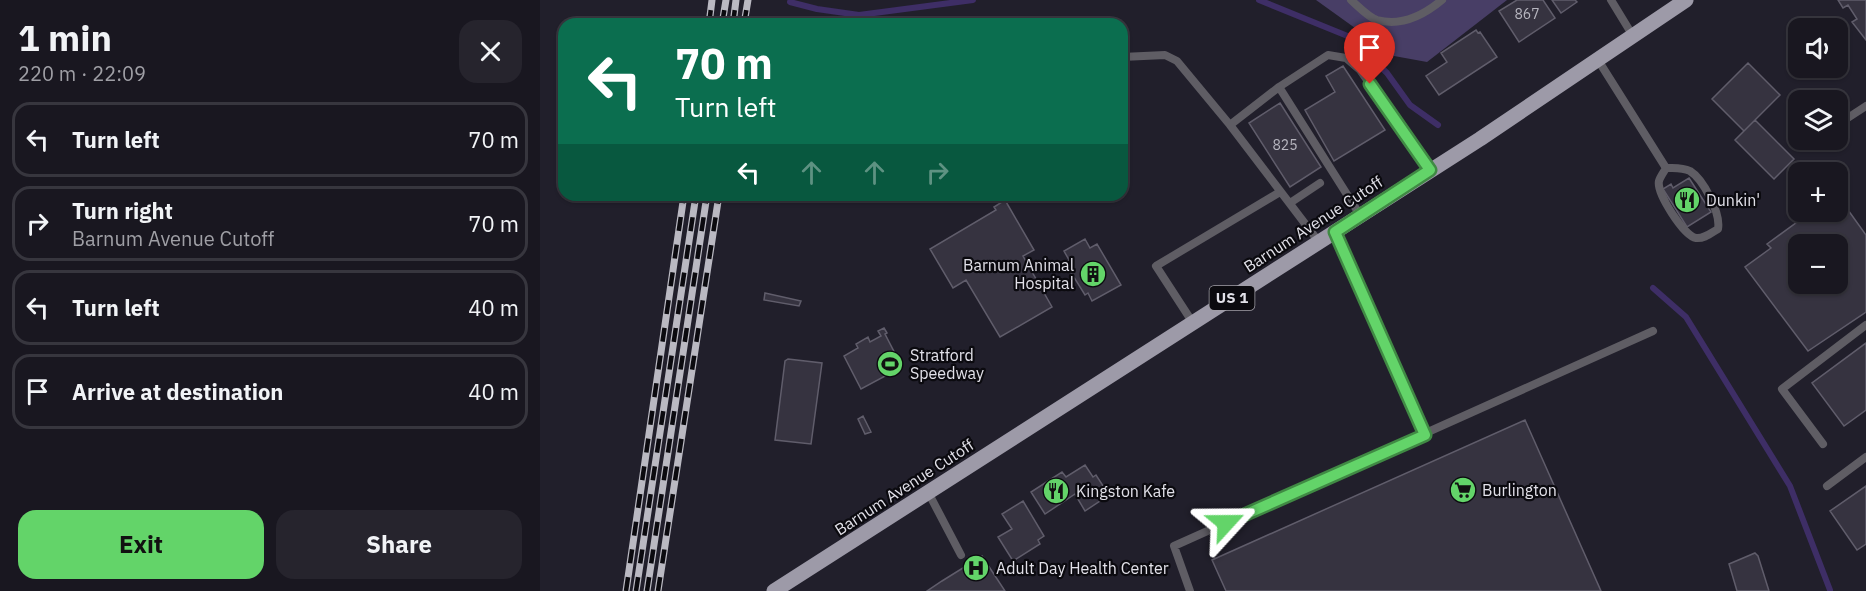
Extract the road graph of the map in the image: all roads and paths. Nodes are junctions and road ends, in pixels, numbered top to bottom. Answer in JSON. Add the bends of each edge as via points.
{"nodes":[{"id":1,"x":1351,"y":0,"type":"edge"},
{"id":2,"x":1442,"y":0,"type":"edge"},
{"id":3,"x":1611,"y":0,"type":"edge"},
{"id":4,"x":1686,"y":0,"type":"edge"},
{"id":5,"x":1633,"y":36,"type":"junction"},
{"id":6,"x":1128,"y":57,"type":"edge"},
{"id":7,"x":1598,"y":60,"type":"junction"},
{"id":8,"x":1279,"y":87,"type":"junction"},
{"id":9,"x":1866,"y":106,"type":"edge"},
{"id":10,"x":1848,"y":118,"type":"edge"},
{"id":11,"x":1230,"y":125,"type":"junction"},
{"id":12,"x":1666,"y":168,"type":"junction"},
{"id":13,"x":1430,"y":170,"type":"junction"},
{"id":14,"x":1320,"y":183,"type":"dead end"},
{"id":15,"x":1280,"y":192,"type":"junction"},
{"id":16,"x":1290,"y":203,"type":"junction"},
{"id":17,"x":1360,"y":215,"type":"junction"},
{"id":18,"x":1335,"y":232,"type":"junction"},
{"id":19,"x":1319,"y":242,"type":"junction"},
{"id":20,"x":1193,"y":323,"type":"junction"},
{"id":21,"x":1866,"y":325,"type":"edge"},
{"id":22,"x":1653,"y":331,"type":"dead end"},
{"id":23,"x":1425,"y":435,"type":"junction"},
{"id":24,"x":1823,"y":444,"type":"dead end"},
{"id":25,"x":1866,"y":457,"type":"edge"},
{"id":26,"x":1827,"y":486,"type":"dead end"},
{"id":27,"x":928,"y":492,"type":"junction"},
{"id":28,"x":961,"y":555,"type":"dead end"},
{"id":29,"x":774,"y":591,"type":"edge"},
{"id":30,"x":1190,"y":591,"type":"edge"}],
"edges":[{"from":1,"to":2,"type":"lane","via":[[1376,20],[1400,22],[1426,14]]},
{"from":3,"to":5,"type":"lane"},
{"from":4,"to":5,"type":"main road","name":"Barnum Avenue Cutoff","number":"US 1"},
{"from":5,"to":7,"type":"main road","name":"Barnum Avenue Cutoff","number":"US 1"},
{"from":6,"to":11,"type":"lane","via":[[1165,55],[1177,61]]},
{"from":7,"to":12,"type":"lane"},
{"from":7,"to":13,"type":"main road","name":"Barnum Avenue Cutoff","number":"US 1"},
{"from":8,"to":11,"type":"lane"},
{"from":8,"to":13,"type":"lane","via":[[1328,56],[1346,58],[1360,70]]},
{"from":8,"to":17,"type":"lane"},
{"from":9,"to":10,"type":"lane"},
{"from":11,"to":15,"type":"lane"},
{"from":12,"to":12,"type":"lane","via":[[1659,181],[1659,193],[1686,232],[1695,238],[1718,229],[1717,210],[1693,173],[1683,168]]},
{"from":13,"to":17,"type":"main road","name":"Barnum Avenue Cutoff","number":"US 1"},
{"from":14,"to":16,"type":"lane"},
{"from":15,"to":16,"type":"lane"},
{"from":15,"to":20,"type":"lane","via":[[1156,266]]},
{"from":16,"to":19,"type":"lane"},
{"from":17,"to":18,"type":"main road","name":"Barnum Avenue Cutoff","number":"US 1"},
{"from":18,"to":19,"type":"main road","name":"Barnum Avenue Cutoff","number":"US 1"},
{"from":18,"to":23,"type":"lane"},
{"from":19,"to":20,"type":"main road","name":"Barnum Avenue Cutoff","number":"US 1"},
{"from":20,"to":27,"type":"main road","name":"Barnum Avenue Cutoff","number":"US 1"},
{"from":21,"to":24,"type":"lane","via":[[1782,389]]},
{"from":22,"to":23,"type":"lane"},
{"from":23,"to":30,"type":"lane","via":[[1174,546]]},
{"from":25,"to":26,"type":"lane"},
{"from":27,"to":28,"type":"lane"},
{"from":27,"to":29,"type":"main road","name":"Barnum Avenue Cutoff","number":"US 1"}]}
